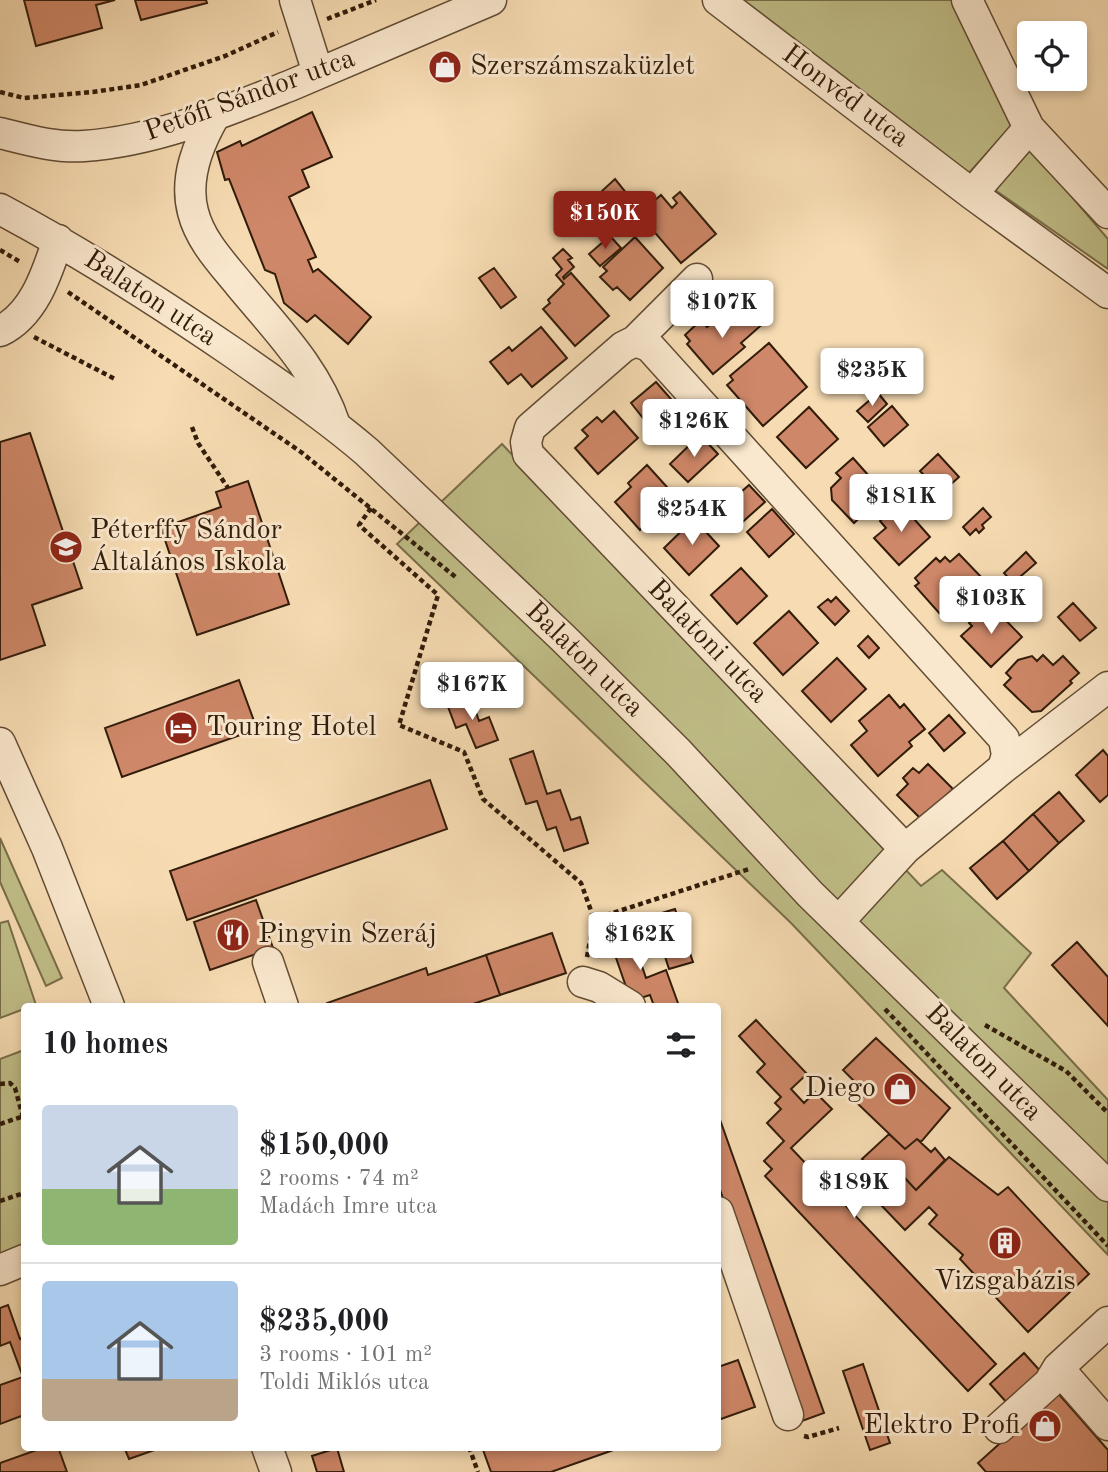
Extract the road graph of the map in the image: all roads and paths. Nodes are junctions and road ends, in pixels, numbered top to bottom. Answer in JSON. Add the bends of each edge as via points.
{"nodes":[{"id":1,"x":295,"y":0,"type":"edge"},
{"id":2,"x":491,"y":0,"type":"edge"},
{"id":3,"x":718,"y":0,"type":"edge"},
{"id":4,"x":967,"y":0,"type":"edge"},
{"id":5,"x":284,"y":29,"type":"dead end"},
{"id":6,"x":318,"y":74,"type":"junction"},
{"id":7,"x":0,"y":92,"type":"edge"},
{"id":8,"x":215,"y":115,"type":"junction"},
{"id":9,"x":1029,"y":128,"type":"junction"},
{"id":10,"x":0,"y":133,"type":"edge"},
{"id":11,"x":972,"y":194,"type":"junction"},
{"id":12,"x":0,"y":209,"type":"edge"},
{"id":13,"x":1108,"y":213,"type":"edge"},
{"id":14,"x":58,"y":240,"type":"junction"},
{"id":15,"x":0,"y":250,"type":"edge"},
{"id":16,"x":46,"y":277,"type":"junction"},
{"id":17,"x":697,"y":279,"type":"dead end"},
{"id":18,"x":1108,"y":293,"type":"edge"},
{"id":19,"x":1,"y":331,"type":"edge"},
{"id":20,"x":635,"y":341,"type":"junction"},
{"id":21,"x":115,"y":379,"type":"dead end"},
{"id":22,"x":335,"y":425,"type":"junction"},
{"id":23,"x":192,"y":427,"type":"dead end"},
{"id":24,"x":228,"y":488,"type":"dead end"},
{"id":25,"x":371,"y":508,"type":"junction"},
{"id":26,"x":468,"y":587,"type":"dead end"},
{"id":27,"x":1108,"y":688,"type":"edge"},
{"id":28,"x":0,"y":743,"type":"edge"},
{"id":29,"x":1003,"y":768,"type":"junction"},
{"id":30,"x":905,"y":849,"type":"junction"},
{"id":31,"x":746,"y":858,"type":"dead end"},
{"id":32,"x":594,"y":919,"type":"junction"},
{"id":33,"x":839,"y":921,"type":"junction"},
{"id":34,"x":268,"y":962,"type":"dead end"},
{"id":35,"x":583,"y":982,"type":"joint"},
{"id":36,"x":108,"y":1003,"type":"edge"},
{"id":37,"x":282,"y":1003,"type":"edge"},
{"id":38,"x":625,"y":1003,"type":"edge"},
{"id":39,"x":883,"y":1006,"type":"dead end"},
{"id":40,"x":984,"y":1024,"type":"dead end"},
{"id":41,"x":0,"y":1084,"type":"edge"},
{"id":42,"x":21,"y":1107,"type":"edge"},
{"id":43,"x":1108,"y":1113,"type":"edge"},
{"id":44,"x":21,"y":1117,"type":"edge"},
{"id":45,"x":0,"y":1124,"type":"edge"},
{"id":46,"x":1108,"y":1186,"type":"edge"},
{"id":47,"x":21,"y":1195,"type":"edge"},
{"id":48,"x":0,"y":1201,"type":"edge"},
{"id":49,"x":721,"y":1221,"type":"edge"},
{"id":50,"x":1108,"y":1245,"type":"edge"},
{"id":51,"x":21,"y":1261,"type":"edge"},
{"id":52,"x":0,"y":1270,"type":"edge"},
{"id":53,"x":1108,"y":1322,"type":"edge"},
{"id":54,"x":1058,"y":1368,"type":"junction"},
{"id":55,"x":788,"y":1415,"type":"dead end"},
{"id":56,"x":1108,"y":1425,"type":"edge"},
{"id":57,"x":999,"y":1428,"type":"dead end"},
{"id":58,"x":268,"y":1451,"type":"edge"},
{"id":59,"x":470,"y":1451,"type":"edge"},
{"id":60,"x":276,"y":1472,"type":"edge"},
{"id":61,"x":478,"y":1472,"type":"edge"}],
"edges":[{"from":1,"to":6,"type":"street"},
{"from":2,"to":6,"type":"street","name":"Petőfi Sándor utca"},
{"from":3,"to":11,"type":"street","name":"Honvéd utca"},
{"from":4,"to":9,"type":"street"},
{"from":5,"to":7,"type":"path","via":[[225,56],[141,85],[24,98]]},
{"from":6,"to":8,"type":"street","name":"Petőfi Sándor utca"},
{"from":8,"to":10,"type":"street","name":"Petőfi Sándor utca","via":[[139,138],[83,146],[40,143]]},
{"from":8,"to":22,"type":"street","via":[[194,158],[190,195],[198,227],[317,382]]},
{"from":9,"to":11,"type":"street"},
{"from":9,"to":13,"type":"street"},
{"from":11,"to":18,"type":"street","name":"Honvéd utca"},
{"from":12,"to":14,"type":"street","name":"Balaton utca"},
{"from":14,"to":16,"type":"street"},
{"from":14,"to":22,"type":"street","name":"Balaton utca","via":[[176,314]]},
{"from":15,"to":16,"type":"path"},
{"from":16,"to":19,"type":"street","via":[[23,315]]},
{"from":16,"to":25,"type":"path","via":[[301,452]]},
{"from":17,"to":20,"type":"street"},
{"from":19,"to":21,"type":"path","via":[[25,332]]},
{"from":20,"to":29,"type":"street","via":[[649,346],[1004,739],[1007,755]]},
{"from":20,"to":30,"type":"street","name":"Balatoni utca","via":[[530,428],[528,454]]},
{"from":22,"to":33,"type":"street","name":"Balaton utca","via":[[678,752]]},
{"from":23,"to":24,"type":"path"},
{"from":25,"to":26,"type":"path"},
{"from":25,"to":32,"type":"path","via":[[359,525],[438,596],[399,724],[464,752],[483,799],[581,883]]},
{"from":27,"to":29,"type":"street"},
{"from":28,"to":36,"type":"street"},
{"from":29,"to":30,"type":"street"},
{"from":30,"to":33,"type":"street"},
{"from":31,"to":32,"type":"path","via":[[753,868]]},
{"from":32,"to":35,"type":"path"},
{"from":33,"to":46,"type":"street","name":"Balaton utca"},
{"from":34,"to":37,"type":"street"},
{"from":35,"to":38,"type":"street"},
{"from":39,"to":50,"type":"path"},
{"from":40,"to":43,"type":"path","via":[[1066,1071]]},
{"from":41,"to":42,"type":"path","via":[[10,1083],[15,1088]]},
{"from":44,"to":45,"type":"path"},
{"from":47,"to":48,"type":"path"},
{"from":49,"to":55,"type":"street"},
{"from":51,"to":52,"type":"street"},
{"from":53,"to":54,"type":"street"},
{"from":54,"to":56,"type":"street"},
{"from":54,"to":57,"type":"street","via":[[1049,1383]]},
{"from":58,"to":60,"type":"street"},
{"from":59,"to":61,"type":"path"}]}
